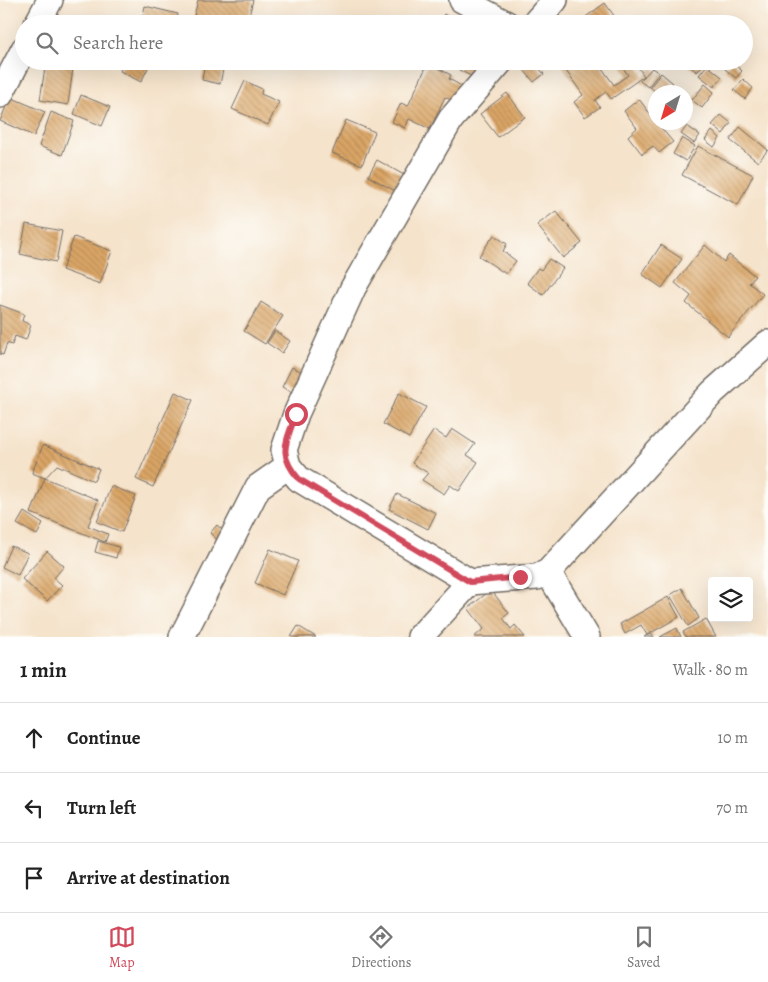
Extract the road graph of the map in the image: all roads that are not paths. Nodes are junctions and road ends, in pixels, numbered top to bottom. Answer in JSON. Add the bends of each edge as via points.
{"nodes":[{"id":1,"x":50,"y":0,"type":"edge"},
{"id":2,"x":462,"y":0,"type":"edge"},
{"id":3,"x":555,"y":0,"type":"edge"},
{"id":4,"x":42,"y":15,"type":"edge"},
{"id":5,"x":490,"y":15,"type":"edge"},
{"id":6,"x":542,"y":15,"type":"edge"},
{"id":7,"x":15,"y":66,"type":"edge"},
{"id":8,"x":493,"y":70,"type":"edge"},
{"id":9,"x":0,"y":95,"type":"edge"},
{"id":10,"x":768,"y":343,"type":"edge"},
{"id":11,"x":288,"y":466,"type":"junction"},
{"id":12,"x":548,"y":572,"type":"junction"},
{"id":13,"x":470,"y":582,"type":"junction"},
{"id":14,"x":182,"y":637,"type":"edge"},
{"id":15,"x":420,"y":637,"type":"edge"},
{"id":16,"x":587,"y":637,"type":"edge"}],
"edges":[{"from":1,"to":4,"type":"street"},
{"from":2,"to":5,"type":"street"},
{"from":3,"to":6,"type":"street"},
{"from":7,"to":9,"type":"street"},
{"from":8,"to":11,"type":"street","via":[[451,119],[353,288],[296,414],[284,450]]},
{"from":10,"to":12,"type":"street","via":[[713,392]]},
{"from":11,"to":13,"type":"street","via":[[299,479]]},
{"from":11,"to":14,"type":"street","via":[[258,487]]},
{"from":12,"to":13,"type":"street","via":[[537,577]]},
{"from":12,"to":16,"type":"street"},
{"from":13,"to":15,"type":"street"}]}
